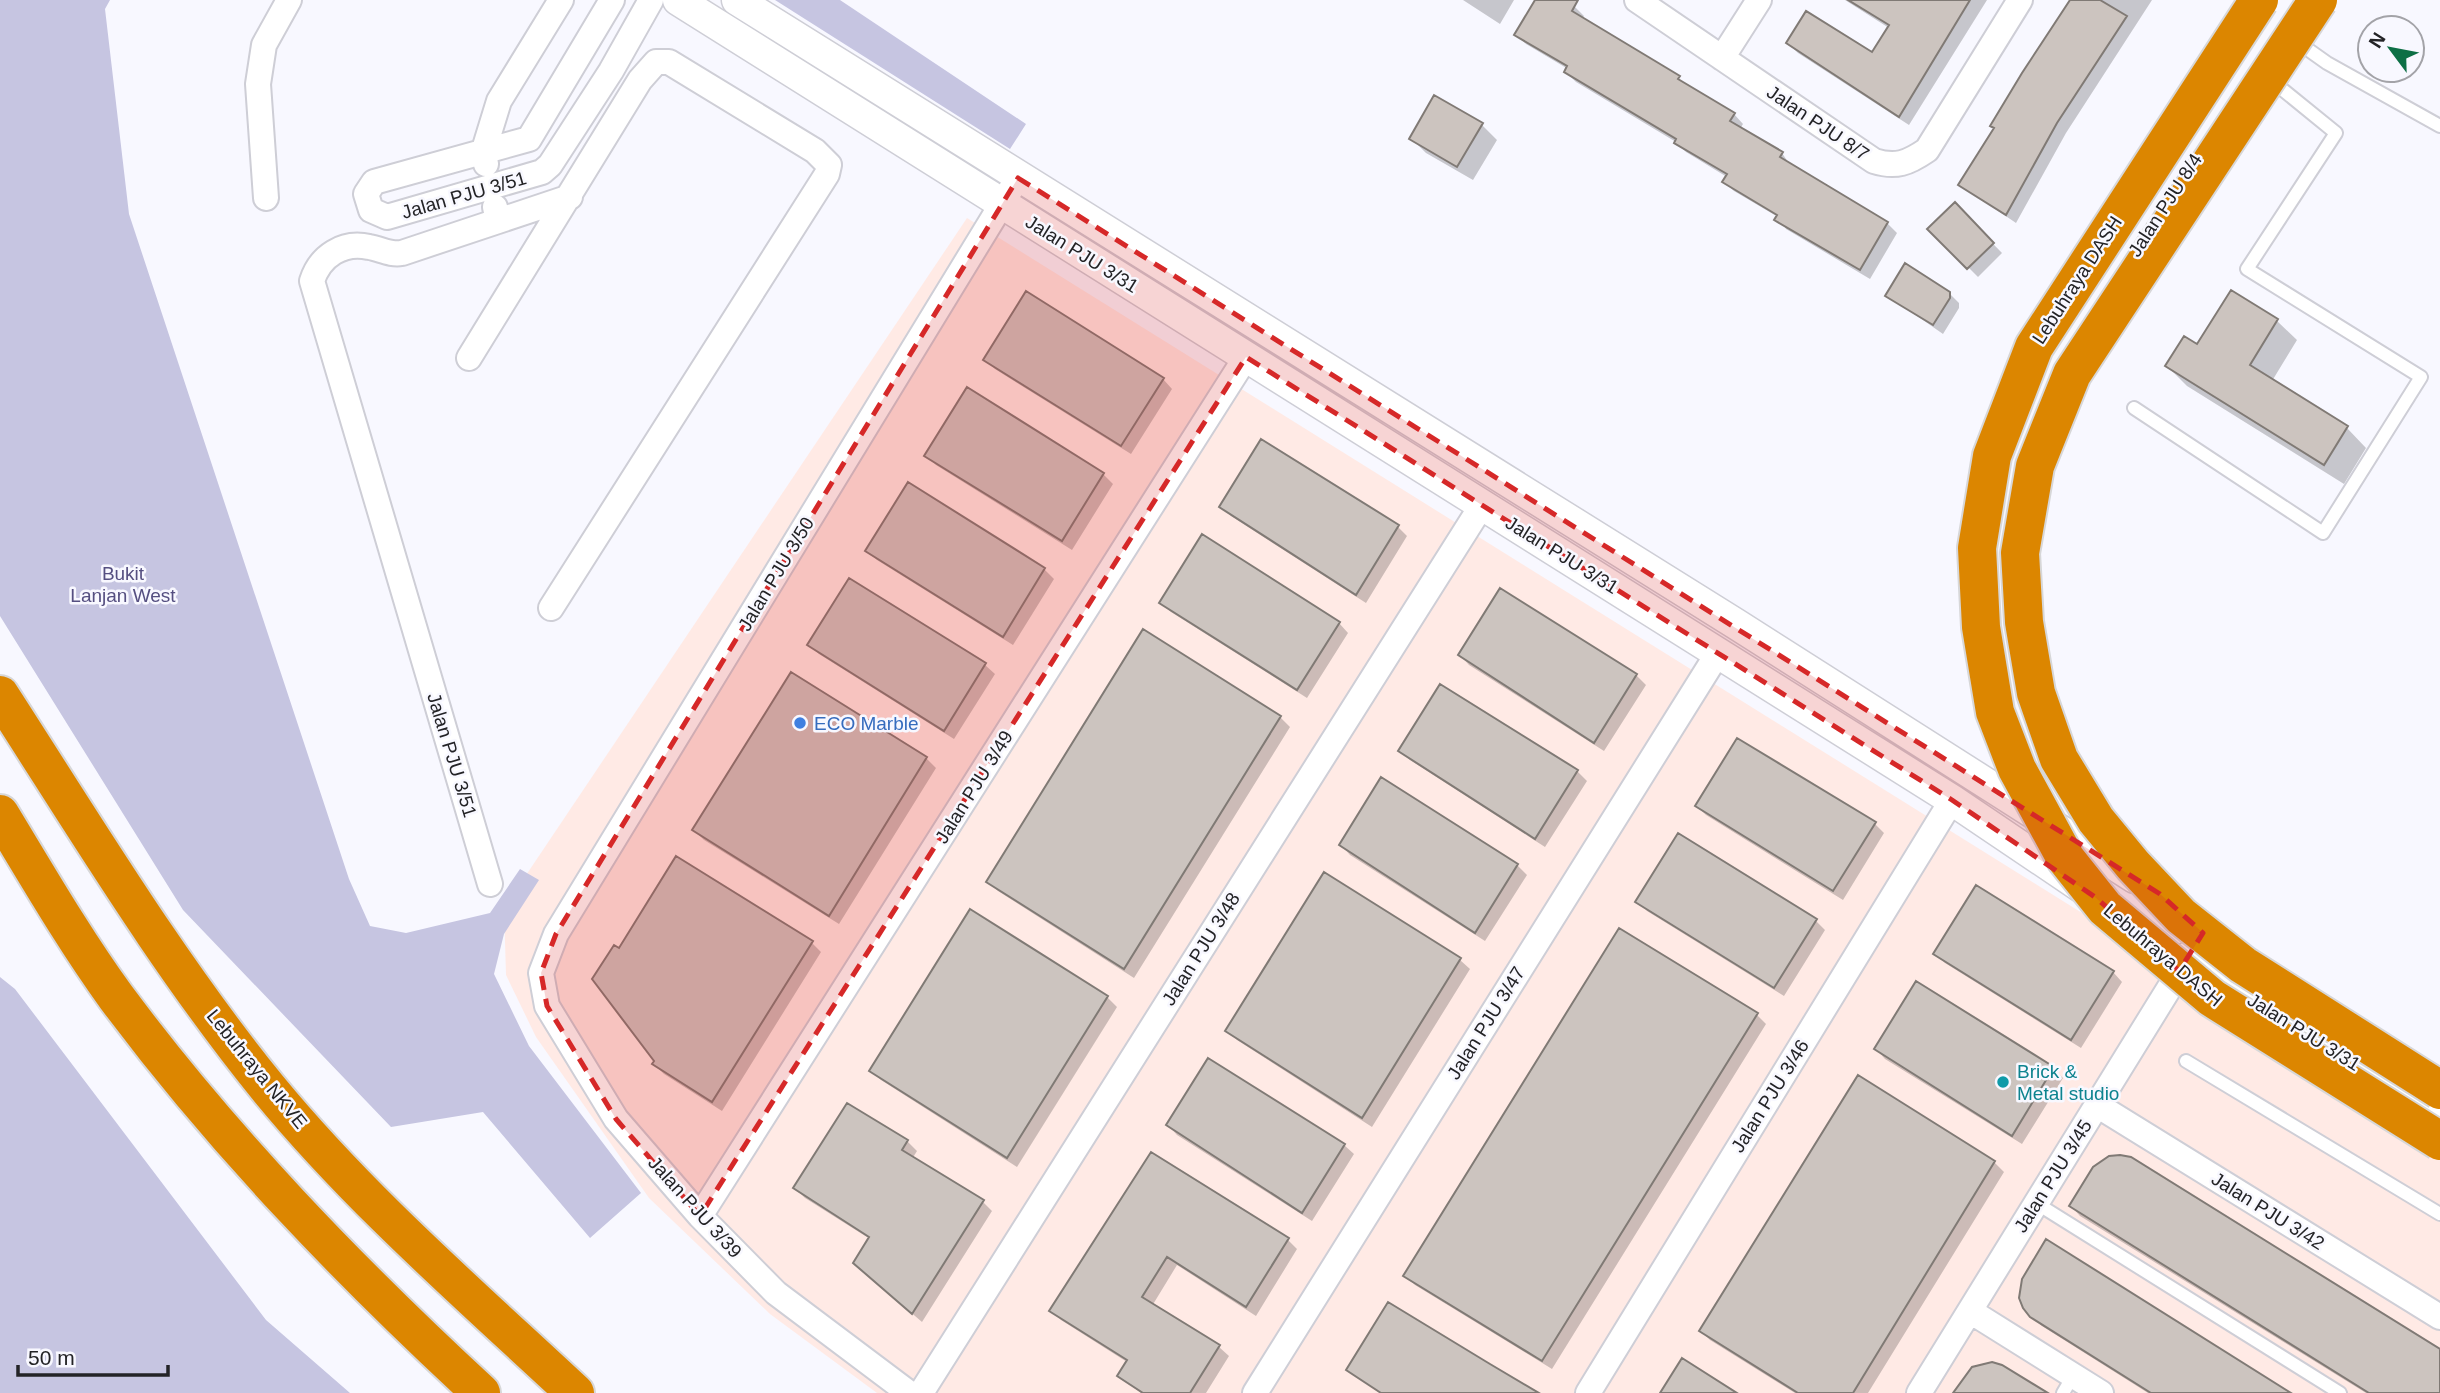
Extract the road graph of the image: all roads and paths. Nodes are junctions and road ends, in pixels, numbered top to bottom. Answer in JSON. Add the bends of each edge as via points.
{"nodes":[{"id":1,"x":289,"y":0,"type":"edge"},
{"id":2,"x":561,"y":0,"type":"edge"},
{"id":3,"x":612,"y":0,"type":"edge"},
{"id":4,"x":651,"y":0,"type":"edge"},
{"id":5,"x":678,"y":0,"type":"edge"},
{"id":6,"x":737,"y":0,"type":"edge"},
{"id":7,"x":1637,"y":0,"type":"edge"},
{"id":8,"x":1759,"y":0,"type":"edge"},
{"id":9,"x":2020,"y":0,"type":"edge"},
{"id":10,"x":2299,"y":0,"type":"edge"},
{"id":11,"x":2318,"y":0,"type":"edge"},
{"id":12,"x":2269,"y":15,"type":"edge"},
{"id":13,"x":1723,"y":58,"type":"junction"},
{"id":14,"x":2255,"y":67,"type":"junction"},
{"id":15,"x":2440,"y":126,"type":"edge"},
{"id":16,"x":484,"y":153,"type":"junction"},
{"id":17,"x":1018,"y":178,"type":"junction"},
{"id":18,"x":490,"y":187,"type":"junction"},
{"id":19,"x":569,"y":197,"type":"junction"},
{"id":20,"x":266,"y":198,"type":"dead end"},
{"id":21,"x":1002,"y":204,"type":"junction"},
{"id":22,"x":498,"y":221,"type":"junction"},
{"id":23,"x":1246,"y":357,"type":"junction"},
{"id":24,"x":469,"y":358,"type":"dead end"},
{"id":25,"x":2134,"y":408,"type":"dead end"},
{"id":26,"x":2043,"y":416,"type":"dead end"},
{"id":27,"x":1482,"y":505,"type":"junction"},
{"id":28,"x":551,"y":608,"type":"dead end"},
{"id":29,"x":1718,"y":653,"type":"junction"},
{"id":30,"x":0,"y":695,"type":"edge"},
{"id":31,"x":1952,"y":800,"type":"junction"},
{"id":32,"x":0,"y":814,"type":"edge"},
{"id":33,"x":491,"y":884,"type":"dead end"},
{"id":34,"x":2208,"y":924,"type":"junction"},
{"id":35,"x":2187,"y":959,"type":"junction"},
{"id":36,"x":541,"y":973,"type":"joint"},
{"id":37,"x":2186,"y":1061,"type":"dead end"},
{"id":38,"x":2440,"y":1071,"type":"edge"},
{"id":39,"x":2440,"y":1090,"type":"edge"},
{"id":40,"x":2097,"y":1105,"type":"junction"},
{"id":41,"x":2440,"y":1118,"type":"edge"},
{"id":42,"x":2440,"y":1141,"type":"edge"},
{"id":43,"x":2036,"y":1203,"type":"junction"},
{"id":44,"x":2440,"y":1214,"type":"edge"},
{"id":45,"x":700,"y":1216,"type":"junction"},
{"id":46,"x":1970,"y":1311,"type":"junction"},
{"id":47,"x":2440,"y":1317,"type":"edge"},
{"id":48,"x":2068,"y":1385,"type":"edge"},
{"id":49,"x":481,"y":1393,"type":"edge"},
{"id":50,"x":575,"y":1393,"type":"edge"},
{"id":51,"x":909,"y":1393,"type":"edge"},
{"id":52,"x":921,"y":1393,"type":"edge"},
{"id":53,"x":1255,"y":1393,"type":"edge"},
{"id":54,"x":1588,"y":1393,"type":"edge"},
{"id":55,"x":1919,"y":1393,"type":"edge"},
{"id":56,"x":2101,"y":1393,"type":"edge"},
{"id":57,"x":2340,"y":1393,"type":"edge"}],
"edges":[{"from":1,"to":20,"type":"street","via":[[264,45],[258,84]]},
{"from":2,"to":16,"type":"street","via":[[499,101]]},
{"from":3,"to":16,"type":"street","name":"Jalan PJU 3/51","via":[[529,139]]},
{"from":4,"to":18,"type":"street","name":"Jalan PJU 3/51","via":[[550,165],[542,172]]},
{"from":5,"to":21,"type":"street","name":"Jalan PJU 3/31"},
{"from":6,"to":17,"type":"street","name":"Jalan PJU 3/31"},
{"from":7,"to":13,"type":"street","name":"Jalan PJU 8/7"},
{"from":8,"to":13,"type":"street"},
{"from":9,"to":13,"type":"street","name":"Jalan PJU 8/7","via":[[1927,150],[1897,166],[1874,161]]},
{"from":10,"to":12,"type":"street","name":"Jalan PJU 8/4"},
{"from":11,"to":39,"type":"highway","bridge":true,"via":[[2072,374],[2035,466],[2020,553],[2024,622],[2036,693],[2059,760],[2096,820],[2133,865],[2181,916],[2243,965]]},
{"from":12,"to":14,"type":"street","name":"Jalan PJU 8/4"},
{"from":12,"to":15,"type":"lane","via":[[2327,63]]},
{"from":12,"to":42,"type":"highway","name":"Lebuhraya DASH","bridge":true,"via":[[2034,347],[1992,456],[1977,548],[1983,639],[1995,712],[2017,769],[2066,859],[2105,908],[2212,998]]},
{"from":14,"to":25,"type":"lane","via":[[2336,133],[2247,269],[2421,377],[2323,533]]},
{"from":14,"to":26,"type":"street","name":"Jalan PJU 8/4","via":[[2125,265]]},
{"from":16,"to":18,"type":"street"},
{"from":16,"to":18,"type":"street","name":"Jalan PJU 3/51","via":[[374,182],[366,194],[367,203],[371,211],[387,217]]},
{"from":17,"to":21,"type":"street","name":"Jalan PJU 3/50"},
{"from":17,"to":34,"type":"street","name":"Jalan PJU 3/31","via":[[1726,617]]},
{"from":18,"to":22,"type":"street"},
{"from":19,"to":22,"type":"street"},
{"from":19,"to":24,"type":"street"},
{"from":19,"to":28,"type":"street","via":[[640,80],[656,62],[669,62],[815,151],[828,165]]},
{"from":21,"to":23,"type":"street","name":"Jalan PJU 3/31"},
{"from":21,"to":36,"type":"street","name":"Jalan PJU 3/50","via":[[556,934]]},
{"from":22,"to":33,"type":"street","name":"Jalan PJU 3/51","via":[[402,253],[344,247],[320,264],[312,281]]},
{"from":23,"to":27,"type":"street","name":"Jalan PJU 3/31"},
{"from":23,"to":45,"type":"street","name":"Jalan PJU 3/49"},
{"from":27,"to":29,"type":"street","name":"Jalan PJU 3/31"},
{"from":27,"to":52,"type":"street","name":"Jalan PJU 3/48"},
{"from":29,"to":31,"type":"street","name":"Jalan PJU 3/31"},
{"from":29,"to":53,"type":"street","name":"Jalan PJU 3/47"},
{"from":30,"to":50,"type":"highway","name":"Lebuhraya NKVE","via":[[176,968],[269,1089],[375,1205]]},
{"from":31,"to":35,"type":"street","name":"Jalan PJU 3/31"},
{"from":31,"to":54,"type":"street","name":"Jalan PJU 3/46"},
{"from":32,"to":49,"type":"highway","via":[[116,996],[211,1115],[319,1238]]},
{"from":34,"to":35,"type":"street","name":"Jalan PJU 3/45"},
{"from":34,"to":38,"type":"street","name":"Jalan PJU 3/31"},
{"from":35,"to":40,"type":"street","name":"Jalan PJU 3/45"},
{"from":35,"to":41,"type":"street","name":"Jalan PJU 3/31"},
{"from":36,"to":45,"type":"street","name":"Jalan PJU 3/39","via":[[547,1006],[616,1119]]},
{"from":37,"to":44,"type":"lane"},
{"from":40,"to":43,"type":"street","name":"Jalan PJU 3/45"},
{"from":40,"to":47,"type":"street","name":"Jalan PJU 3/42"},
{"from":43,"to":46,"type":"street","name":"Jalan PJU 3/45"},
{"from":43,"to":57,"type":"lane"},
{"from":45,"to":51,"type":"street","name":"Jalan PJU 3/39","via":[[776,1293]]},
{"from":46,"to":48,"type":"street"},
{"from":46,"to":55,"type":"street","name":"Jalan PJU 3/45"},
{"from":48,"to":56,"type":"street"}]}
